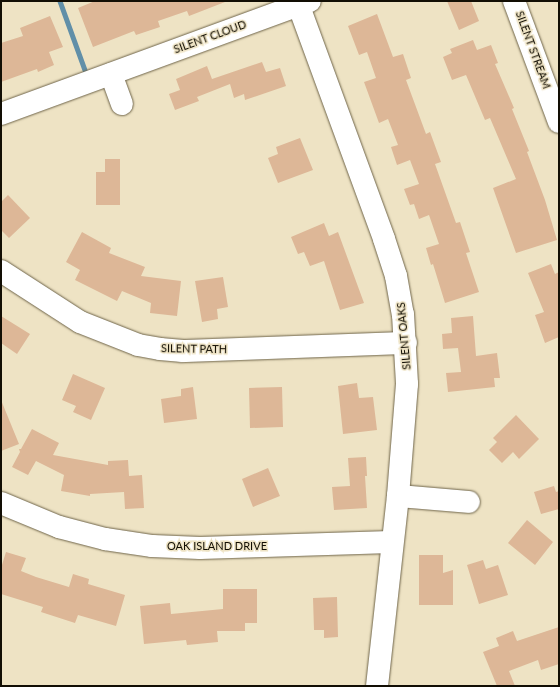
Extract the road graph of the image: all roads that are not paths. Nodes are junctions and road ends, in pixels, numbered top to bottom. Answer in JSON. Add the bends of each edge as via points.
{"nodes":[{"id":1,"x":514,"y":1,"type":"edge"},
{"id":2,"x":302,"y":2,"type":"edge"},
{"id":3,"x":111,"y":74,"type":"junction"},
{"id":4,"x":122,"y":104,"type":"dead end"},
{"id":5,"x":1,"y":114,"type":"edge"},
{"id":6,"x":559,"y":122,"type":"edge"},
{"id":7,"x":1,"y":271,"type":"edge"},
{"id":8,"x":406,"y":343,"type":"junction"},
{"id":9,"x":398,"y":496,"type":"junction"},
{"id":10,"x":469,"y":502,"type":"dead end"},
{"id":11,"x":1,"y":503,"type":"edge"},
{"id":12,"x":391,"y":542,"type":"junction"},
{"id":13,"x":377,"y":686,"type":"edge"}],
"edges":[{"from":1,"to":6,"type":"street","name":"SILENT STREAM"},
{"from":2,"to":3,"type":"street","name":"SILENT CLOUD"},
{"from":2,"to":8,"type":"street","name":"SILENT OAKS","via":[[396,276],[404,314]]},
{"from":3,"to":4,"type":"street"},
{"from":3,"to":5,"type":"street","name":"SILENT CLOUD"},
{"from":7,"to":8,"type":"street","name":"SILENT PATH","via":[[80,322],[138,345],[160,349],[205,350]]},
{"from":8,"to":9,"type":"street","name":"SILENT OAKS","via":[[407,384]]},
{"from":9,"to":10,"type":"street"},
{"from":9,"to":12,"type":"street","name":"SILENT OAKS"},
{"from":11,"to":12,"type":"street","name":"OAK ISLAND DRIVE","via":[[59,527],[105,539],[152,546],[200,548]]},
{"from":12,"to":13,"type":"street","name":"SILENT OAKS"}]}
